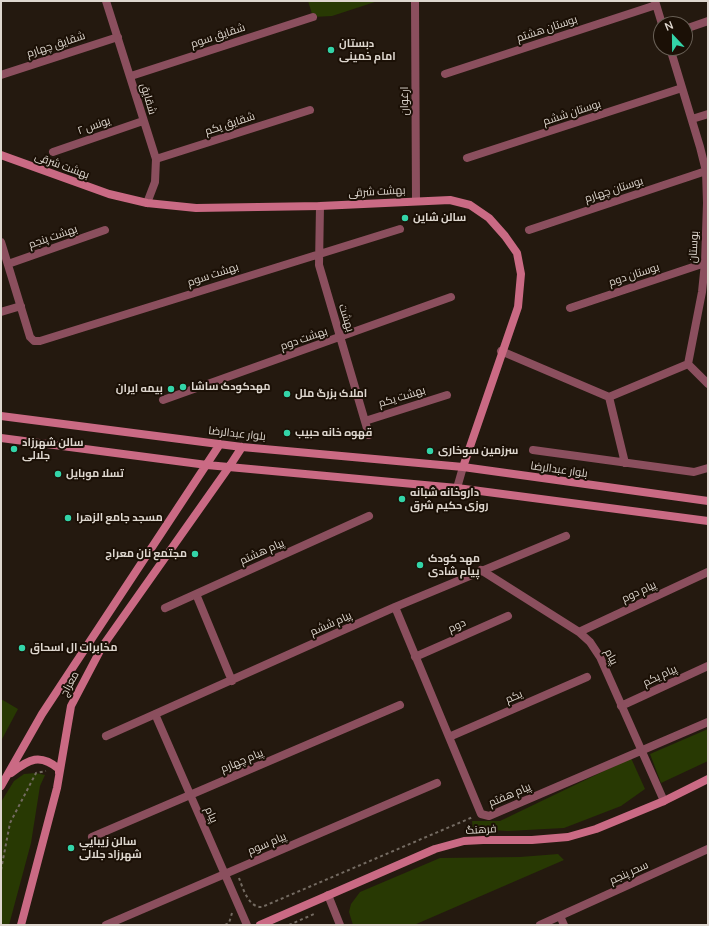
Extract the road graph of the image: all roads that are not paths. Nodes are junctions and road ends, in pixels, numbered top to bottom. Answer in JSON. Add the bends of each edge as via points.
{"nodes":[{"id":1,"x":106,"y":1,"type":"edge"},
{"id":2,"x":414,"y":2,"type":"edge"},
{"id":3,"x":656,"y":3,"type":"edge"},
{"id":4,"x":660,"y":16,"type":"edge"},
{"id":5,"x":313,"y":17,"type":"dead end"},
{"id":6,"x":708,"y":22,"type":"edge"},
{"id":7,"x":693,"y":27,"type":"edge"},
{"id":8,"x":118,"y":37,"type":"junction"},
{"id":9,"x":672,"y":56,"type":"edge"},
{"id":10,"x":445,"y":74,"type":"dead end"},
{"id":11,"x":1,"y":75,"type":"edge"},
{"id":12,"x":130,"y":76,"type":"junction"},
{"id":13,"x":682,"y":88,"type":"junction"},
{"id":14,"x":310,"y":110,"type":"dead end"},
{"id":15,"x":708,"y":114,"type":"edge"},
{"id":16,"x":692,"y":119,"type":"junction"},
{"id":17,"x":143,"y":121,"type":"junction"},
{"id":18,"x":53,"y":152,"type":"dead end"},
{"id":19,"x":1,"y":155,"type":"edge"},
{"id":20,"x":468,"y":158,"type":"dead end"},
{"id":21,"x":156,"y":159,"type":"junction"},
{"id":22,"x":706,"y":171,"type":"junction"},
{"id":23,"x":416,"y":201,"type":"junction"},
{"id":24,"x":147,"y":203,"type":"junction"},
{"id":25,"x":707,"y":203,"type":"edge"},
{"id":26,"x":320,"y":206,"type":"junction"},
{"id":27,"x":400,"y":229,"type":"dead end"},
{"id":28,"x":105,"y":230,"type":"dead end"},
{"id":29,"x":529,"y":230,"type":"dead end"},
{"id":30,"x":1,"y":242,"type":"edge"},
{"id":31,"x":318,"y":253,"type":"junction"},
{"id":32,"x":8,"y":264,"type":"junction"},
{"id":33,"x":705,"y":264,"type":"junction"},
{"id":34,"x":705,"y":291,"type":"edge"},
{"id":35,"x":451,"y":297,"type":"dead end"},
{"id":36,"x":21,"y":306,"type":"junction"},
{"id":37,"x":570,"y":308,"type":"dead end"},
{"id":38,"x":1,"y":312,"type":"edge"},
{"id":39,"x":340,"y":338,"type":"junction"},
{"id":40,"x":501,"y":351,"type":"junction"},
{"id":41,"x":688,"y":364,"type":"junction"},
{"id":42,"x":708,"y":384,"type":"edge"},
{"id":43,"x":447,"y":395,"type":"dead end"},
{"id":44,"x":608,"y":397,"type":"junction"},
{"id":45,"x":163,"y":400,"type":"dead end"},
{"id":46,"x":1,"y":416,"type":"edge"},
{"id":47,"x":365,"y":421,"type":"junction"},
{"id":48,"x":368,"y":435,"type":"dead end"},
{"id":49,"x":1,"y":438,"type":"edge"},
{"id":50,"x":220,"y":444,"type":"junction"},
{"id":51,"x":242,"y":447,"type":"junction"},
{"id":52,"x":533,"y":450,"type":"dead end"},
{"id":53,"x":207,"y":464,"type":"junction"},
{"id":54,"x":625,"y":464,"type":"junction"},
{"id":55,"x":229,"y":467,"type":"junction"},
{"id":56,"x":463,"y":467,"type":"junction"},
{"id":57,"x":708,"y":468,"type":"edge"},
{"id":58,"x":457,"y":488,"type":"junction"},
{"id":59,"x":708,"y":501,"type":"edge"},
{"id":60,"x":369,"y":516,"type":"dead end"},
{"id":61,"x":708,"y":521,"type":"edge"},
{"id":62,"x":566,"y":536,"type":"dead end"},
{"id":63,"x":482,"y":570,"type":"junction"},
{"id":64,"x":708,"y":572,"type":"edge"},
{"id":65,"x":196,"y":594,"type":"junction"},
{"id":66,"x":165,"y":608,"type":"dead end"},
{"id":67,"x":395,"y":608,"type":"junction"},
{"id":68,"x":508,"y":616,"type":"dead end"},
{"id":69,"x":579,"y":632,"type":"junction"},
{"id":70,"x":415,"y":657,"type":"junction"},
{"id":71,"x":708,"y":666,"type":"edge"},
{"id":72,"x":587,"y":677,"type":"dead end"},
{"id":73,"x":232,"y":681,"type":"junction"},
{"id":74,"x":400,"y":706,"type":"dead end"},
{"id":75,"x":621,"y":706,"type":"junction"},
{"id":76,"x":155,"y":714,"type":"junction"},
{"id":77,"x":708,"y":722,"type":"edge"},
{"id":78,"x":106,"y":736,"type":"dead end"},
{"id":79,"x":450,"y":737,"type":"junction"},
{"id":80,"x":642,"y":750,"type":"junction"},
{"id":81,"x":7,"y":776,"type":"junction"},
{"id":82,"x":708,"y":779,"type":"edge"},
{"id":83,"x":437,"y":783,"type":"dead end"},
{"id":84,"x":1,"y":786,"type":"edge"},
{"id":85,"x":57,"y":788,"type":"junction"},
{"id":86,"x":190,"y":795,"type":"junction"},
{"id":87,"x":664,"y":801,"type":"junction"},
{"id":88,"x":92,"y":837,"type":"dead end"},
{"id":89,"x":708,"y":849,"type":"edge"},
{"id":90,"x":225,"y":874,"type":"junction"},
{"id":91,"x":328,"y":895,"type":"junction"},
{"id":92,"x":560,"y":916,"type":"junction"},
{"id":93,"x":21,"y":925,"type":"edge"},
{"id":94,"x":106,"y":925,"type":"edge"},
{"id":95,"x":247,"y":925,"type":"edge"},
{"id":96,"x":260,"y":925,"type":"edge"},
{"id":97,"x":340,"y":925,"type":"edge"},
{"id":98,"x":540,"y":925,"type":"edge"},
{"id":99,"x":564,"y":925,"type":"edge"}],
"edges":[{"from":1,"to":8,"type":"street","name":"شقایق"},
{"from":2,"to":23,"type":"street","name":"ارغوان"},
{"from":3,"to":4,"type":"street"},
{"from":3,"to":10,"type":"street","name":"بوستان هشتم"},
{"from":5,"to":12,"type":"street","name":"شقایق سوم"},
{"from":6,"to":7,"type":"street"},
{"from":8,"to":11,"type":"street","name":"شقایق چهارم"},
{"from":8,"to":12,"type":"street","name":"شقایق"},
{"from":9,"to":13,"type":"street","name":"بوستان"},
{"from":12,"to":17,"type":"street","name":"شقایق"},
{"from":13,"to":16,"type":"street","name":"بوستان"},
{"from":13,"to":20,"type":"street","name":"بوستان ششم"},
{"from":14,"to":21,"type":"street","name":"شقایق یکم"},
{"from":15,"to":16,"type":"street"},
{"from":16,"to":22,"type":"street","name":"بوستان"},
{"from":17,"to":18,"type":"street","name":"یونس ۲"},
{"from":17,"to":21,"type":"street","name":"شقایق"},
{"from":19,"to":24,"type":"main road","name":"بهشت شرقی","via":[[109,194]]},
{"from":21,"to":24,"type":"street","name":"شقایق","via":[[155,182]]},
{"from":22,"to":25,"type":"street","name":"بوستان"},
{"from":22,"to":29,"type":"street","name":"بوستان چهارم"},
{"from":23,"to":26,"type":"main road","name":"بهشت شرقی"},
{"from":23,"to":40,"type":"main road","name":"بهشت شرقی","via":[[450,200],[470,205],[489,218],[517,253],[521,274],[518,307]]},
{"from":24,"to":26,"type":"main road","name":"بهشت شرقی","via":[[196,208]]},
{"from":25,"to":33,"type":"street","name":"بوستان"},
{"from":26,"to":31,"type":"street","name":"بهشت"},
{"from":27,"to":31,"type":"street","name":"بهشت سوم"},
{"from":28,"to":32,"type":"street","name":"بهشت پنجم"},
{"from":30,"to":32,"type":"street"},
{"from":31,"to":36,"type":"street","name":"بهشت سوم","via":[[40,341],[34,341],[30,337]]},
{"from":31,"to":39,"type":"street","name":"بهشت","via":[[319,265]]},
{"from":32,"to":36,"type":"street"},
{"from":33,"to":34,"type":"street","name":"بوستان"},
{"from":33,"to":37,"type":"street","name":"بوستان دوم"},
{"from":34,"to":41,"type":"street","name":"بوستان"},
{"from":35,"to":39,"type":"street","name":"بهشت دوم"},
{"from":36,"to":38,"type":"street"},
{"from":39,"to":45,"type":"street","name":"بهشت دوم"},
{"from":39,"to":47,"type":"street","name":"بهشت"},
{"from":40,"to":44,"type":"street"},
{"from":40,"to":56,"type":"main road","name":"بهشت شرقی"},
{"from":41,"to":42,"type":"street"},
{"from":41,"to":44,"type":"street"},
{"from":43,"to":47,"type":"street","name":"بهشت یکم"},
{"from":44,"to":54,"type":"street"},
{"from":46,"to":50,"type":"main road","name":"بلوار عبدالرضا"},
{"from":47,"to":48,"type":"street","name":"بهشت"},
{"from":49,"to":53,"type":"main road"},
{"from":50,"to":51,"type":"main road","name":"بلوار عبدالرضا"},
{"from":50,"to":53,"type":"main road","name":"معراج"},
{"from":51,"to":55,"type":"main road","name":"معراج"},
{"from":51,"to":56,"type":"main road","name":"بلوار عبدالرضا"},
{"from":52,"to":54,"type":"street"},
{"from":53,"to":55,"type":"main road"},
{"from":53,"to":81,"type":"main road","name":"معراج","via":[[42,714]]},
{"from":54,"to":57,"type":"street","via":[[694,472]]},
{"from":55,"to":58,"type":"main road"},
{"from":55,"to":85,"type":"main road","name":"معراج","via":[[102,647],[71,706]]},
{"from":56,"to":58,"type":"street"},
{"from":56,"to":59,"type":"main road","name":"بلوار عبدالرضا"},
{"from":58,"to":61,"type":"main road"},
{"from":60,"to":65,"type":"street","name":"پیام هشتم"},
{"from":62,"to":63,"type":"street","name":"پیام ششم"},
{"from":63,"to":67,"type":"street","name":"پیام ششم"},
{"from":63,"to":69,"type":"street","name":"پیام"},
{"from":64,"to":69,"type":"street","name":"پیام دوم"},
{"from":65,"to":66,"type":"street","name":"پیام هشتم"},
{"from":65,"to":73,"type":"street"},
{"from":67,"to":70,"type":"street","name":"پیام هفتم"},
{"from":67,"to":73,"type":"street","name":"پیام ششم"},
{"from":68,"to":70,"type":"street","name":"دوم"},
{"from":69,"to":75,"type":"street","name":"پیام","via":[[600,657]]},
{"from":70,"to":79,"type":"street","name":"پیام هفتم"},
{"from":71,"to":75,"type":"street","name":"پیام یکم"},
{"from":72,"to":79,"type":"street","name":"یکم"},
{"from":73,"to":76,"type":"street","name":"پیام ششم"},
{"from":74,"to":86,"type":"street","name":"پیام چهارم"},
{"from":75,"to":80,"type":"street","name":"پیام"},
{"from":76,"to":78,"type":"street","name":"پیام ششم"},
{"from":76,"to":86,"type":"street","name":"پیام"},
{"from":77,"to":80,"type":"street","name":"پیام هفتم"},
{"from":79,"to":80,"type":"street","name":"پیام هفتم","via":[[481,814],[489,816]]},
{"from":80,"to":87,"type":"street","name":"پیام"},
{"from":81,"to":84,"type":"main road","name":"معراج"},
{"from":81,"to":85,"type":"main road","via":[[24,762],[38,758],[50,761],[59,769]]},
{"from":82,"to":87,"type":"main road","name":"فرهنگ"},
{"from":83,"to":90,"type":"street","name":"پیام سوم"},
{"from":85,"to":93,"type":"main road","name":"معراج"},
{"from":86,"to":88,"type":"street","name":"پیام چهارم"},
{"from":86,"to":90,"type":"street","name":"پیام"},
{"from":87,"to":91,"type":"main road","name":"فرهنگ","via":[[596,829],[568,837],[483,840],[435,849]]},
{"from":89,"to":92,"type":"street","name":"سحر پنجم"},
{"from":90,"to":94,"type":"street","name":"پیام سوم"},
{"from":90,"to":95,"type":"street","name":"پیام"},
{"from":91,"to":96,"type":"main road","name":"فرهنگ"},
{"from":91,"to":97,"type":"street"},
{"from":92,"to":98,"type":"street","name":"سحر پنجم"},
{"from":92,"to":99,"type":"street"}]}
